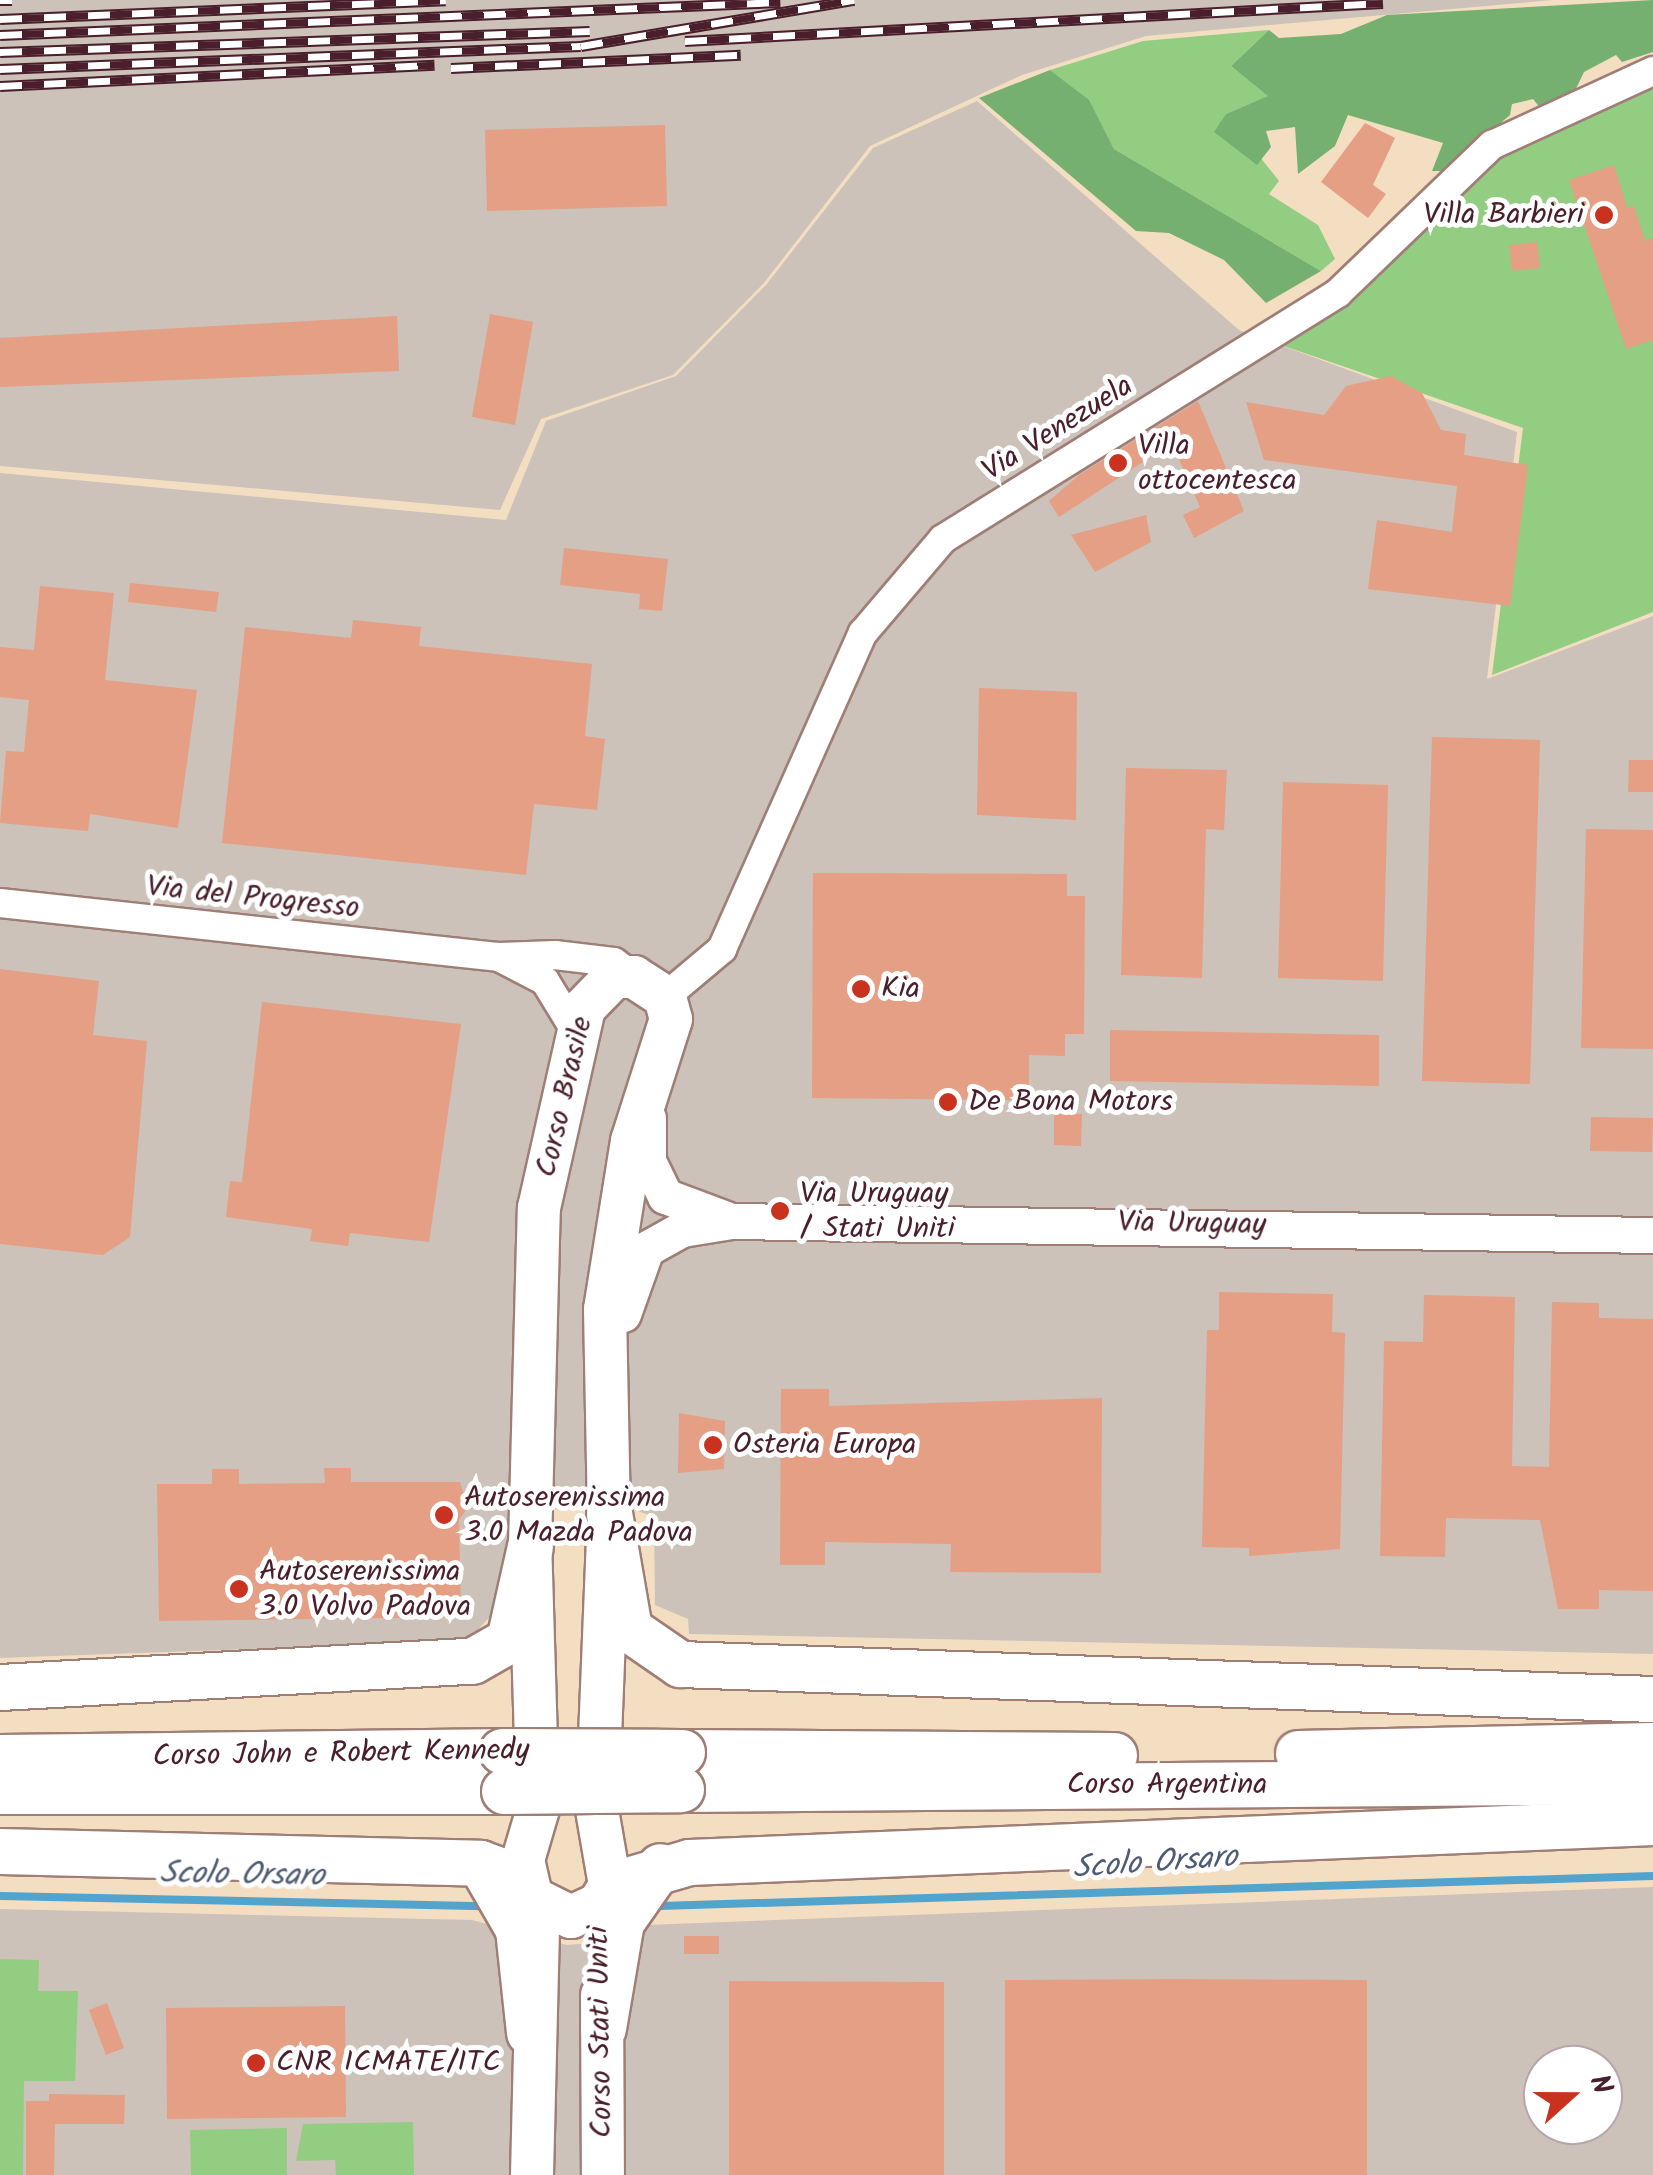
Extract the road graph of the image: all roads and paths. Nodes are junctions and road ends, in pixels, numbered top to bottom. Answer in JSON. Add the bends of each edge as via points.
{"nodes":[{"id":1,"x":1653,"y":71,"type":"edge"},
{"id":2,"x":0,"y":903,"type":"edge"},
{"id":3,"x":500,"y":958,"type":"junction"},
{"id":4,"x":664,"y":985,"type":"junction"},
{"id":5,"x":575,"y":1030,"type":"junction"},
{"id":6,"x":648,"y":1109,"type":"junction"},
{"id":7,"x":731,"y":1221,"type":"junction"},
{"id":8,"x":1653,"y":1235,"type":"edge"},
{"id":9,"x":610,"y":1353,"type":"junction"},
{"id":10,"x":609,"y":1513,"type":"junction"},
{"id":11,"x":530,"y":1546,"type":"junction"},
{"id":12,"x":0,"y":1687,"type":"edge"},
{"id":13,"x":1653,"y":1699,"type":"edge"},
{"id":14,"x":1653,"y":1745,"type":"edge"},
{"id":15,"x":0,"y":1757,"type":"edge"},
{"id":16,"x":681,"y":1770,"type":"junction"},
{"id":17,"x":1653,"y":1781,"type":"edge"},
{"id":18,"x":514,"y":1784,"type":"junction"},
{"id":19,"x":0,"y":1792,"type":"edge"},
{"id":20,"x":1653,"y":1822,"type":"edge"},
{"id":21,"x":0,"y":1851,"type":"edge"},
{"id":22,"x":480,"y":1863,"type":"junction"},
{"id":23,"x":660,"y":1866,"type":"junction"},
{"id":24,"x":606,"y":1881,"type":"junction"},
{"id":25,"x":529,"y":1888,"type":"junction"},
{"id":26,"x":603,"y":2028,"type":"junction"},
{"id":27,"x":529,"y":2032,"type":"junction"},
{"id":28,"x":532,"y":2175,"type":"edge"},
{"id":29,"x":604,"y":2175,"type":"edge"}],
"edges":[{"from":1,"to":4,"type":"street","name":"Via Venezuela","via":[[1492,145],[1338,293],[943,539],[863,633],[722,949]]},
{"from":2,"to":3,"type":"street","name":"Via del Progresso"},
{"from":3,"to":4,"type":"street","name":"Via del Progresso","via":[[614,962]]},
{"from":3,"to":5,"type":"street","name":"Via del Progresso","via":[[546,981]]},
{"from":4,"to":5,"type":"main road","name":"Corso Brasile","via":[[596,991]]},
{"from":4,"to":6,"type":"main road","via":[[671,1019]]},
{"from":5,"to":11,"type":"main road","name":"Corso Brasile","via":[[539,1208]]},
{"from":6,"to":7,"type":"street","name":"Via Uruguay","via":[[653,1181],[665,1196]]},
{"from":6,"to":9,"type":"main road","via":[[614,1232],[604,1309]]},
{"from":7,"to":8,"type":"street","name":"Via Uruguay"},
{"from":7,"to":9,"type":"street","name":"Via Uruguay","via":[[682,1229],[646,1250],[626,1285]]},
{"from":9,"to":10,"type":"main road"},
{"from":10,"to":13,"type":"highway","via":[[629,1629],[680,1664]]},
{"from":10,"to":24,"type":"main road","name":"Corso Stati Uniti","via":[[597,1810]]},
{"from":11,"to":12,"type":"highway","via":[[509,1640],[472,1661]]},
{"from":11,"to":18,"type":"main road","name":"Corso Brasile"},
{"from":14,"to":16,"type":"highway","name":"Corso Argentina"},
{"from":15,"to":18,"type":"highway","name":"Corso John e Robert Kennedy"},
{"from":16,"to":17,"type":"highway","name":"Corso Argentina"},
{"from":16,"to":18,"type":"highway","name":"Corso John e Robert Kennedy","bridge":true},
{"from":18,"to":19,"type":"highway","name":"Corso John e Robert Kennedy"},
{"from":18,"to":25,"type":"main road","name":"Corso Stati Uniti"},
{"from":20,"to":23,"type":"highway"},
{"from":21,"to":22,"type":"highway"},
{"from":22,"to":25,"type":"highway"},
{"from":22,"to":27,"type":"highway","via":[[518,1929]]},
{"from":23,"to":24,"type":"highway"},
{"from":23,"to":26,"type":"highway","via":[[620,1922]]},
{"from":24,"to":25,"type":"main road","name":"Corso Stati Uniti","via":[[570,1917]]},
{"from":24,"to":26,"type":"main road","name":"Corso Stati Uniti"},
{"from":25,"to":27,"type":"main road","name":"Corso Stati Uniti","via":[[538,1994]]},
{"from":26,"to":29,"type":"main road","name":"Corso Stati Uniti"},
{"from":27,"to":28,"type":"main road","name":"Corso Stati Uniti"}]}
